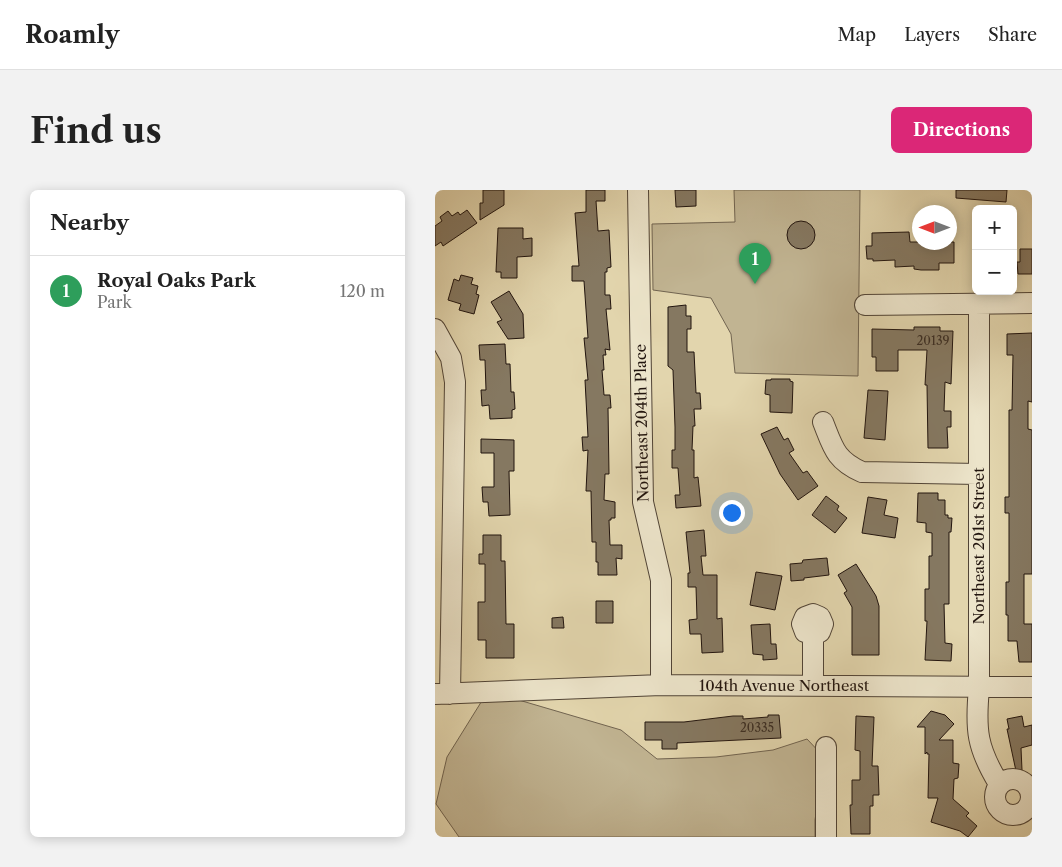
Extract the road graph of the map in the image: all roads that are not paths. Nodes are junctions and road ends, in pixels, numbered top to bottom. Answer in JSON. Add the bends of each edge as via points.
{"nodes":[{"id":1,"x":638,"y":190,"type":"edge"},
{"id":2,"x":979,"y":303,"type":"junction"},
{"id":3,"x":1032,"y":303,"type":"edge"},
{"id":4,"x":865,"y":305,"type":"dead end"},
{"id":5,"x":435,"y":329,"type":"edge"},
{"id":6,"x":823,"y":422,"type":"dead end"},
{"id":7,"x":979,"y":474,"type":"junction"},
{"id":8,"x":813,"y":635,"type":"dead end"},
{"id":9,"x":661,"y":685,"type":"junction"},
{"id":10,"x":813,"y":686,"type":"junction"},
{"id":11,"x":1032,"y":687,"type":"edge"},
{"id":12,"x":979,"y":688,"type":"junction"},
{"id":13,"x":442,"y":694,"type":"edge"},
{"id":14,"x":825,"y":748,"type":"dead end"},
{"id":15,"x":999,"y":784,"type":"dead end"},
{"id":16,"x":826,"y":837,"type":"edge"}],
"edges":[{"from":1,"to":9,"type":"street","name":"Northeast 204th Place","via":[[643,502],[661,580]]},
{"from":2,"to":3,"type":"street"},
{"from":2,"to":4,"type":"street"},
{"from":2,"to":7,"type":"street","name":"Northeast 201st Street"},
{"from":5,"to":13,"type":"street","via":[[451,358],[455,382]]},
{"from":6,"to":7,"type":"street","via":[[836,453],[849,466],[862,472]]},
{"from":7,"to":12,"type":"street","name":"Northeast 201st Street"},
{"from":8,"to":10,"type":"street"},
{"from":9,"to":10,"type":"street","name":"104th Avenue Northeast"},
{"from":9,"to":13,"type":"street","name":"104th Avenue Northeast"},
{"from":10,"to":12,"type":"street","name":"104th Avenue Northeast"},
{"from":11,"to":12,"type":"street","name":"104th Avenue Northeast"},
{"from":12,"to":15,"type":"street","name":"Northeast 201st Street","via":[[979,741]]},
{"from":14,"to":16,"type":"street"}]}
